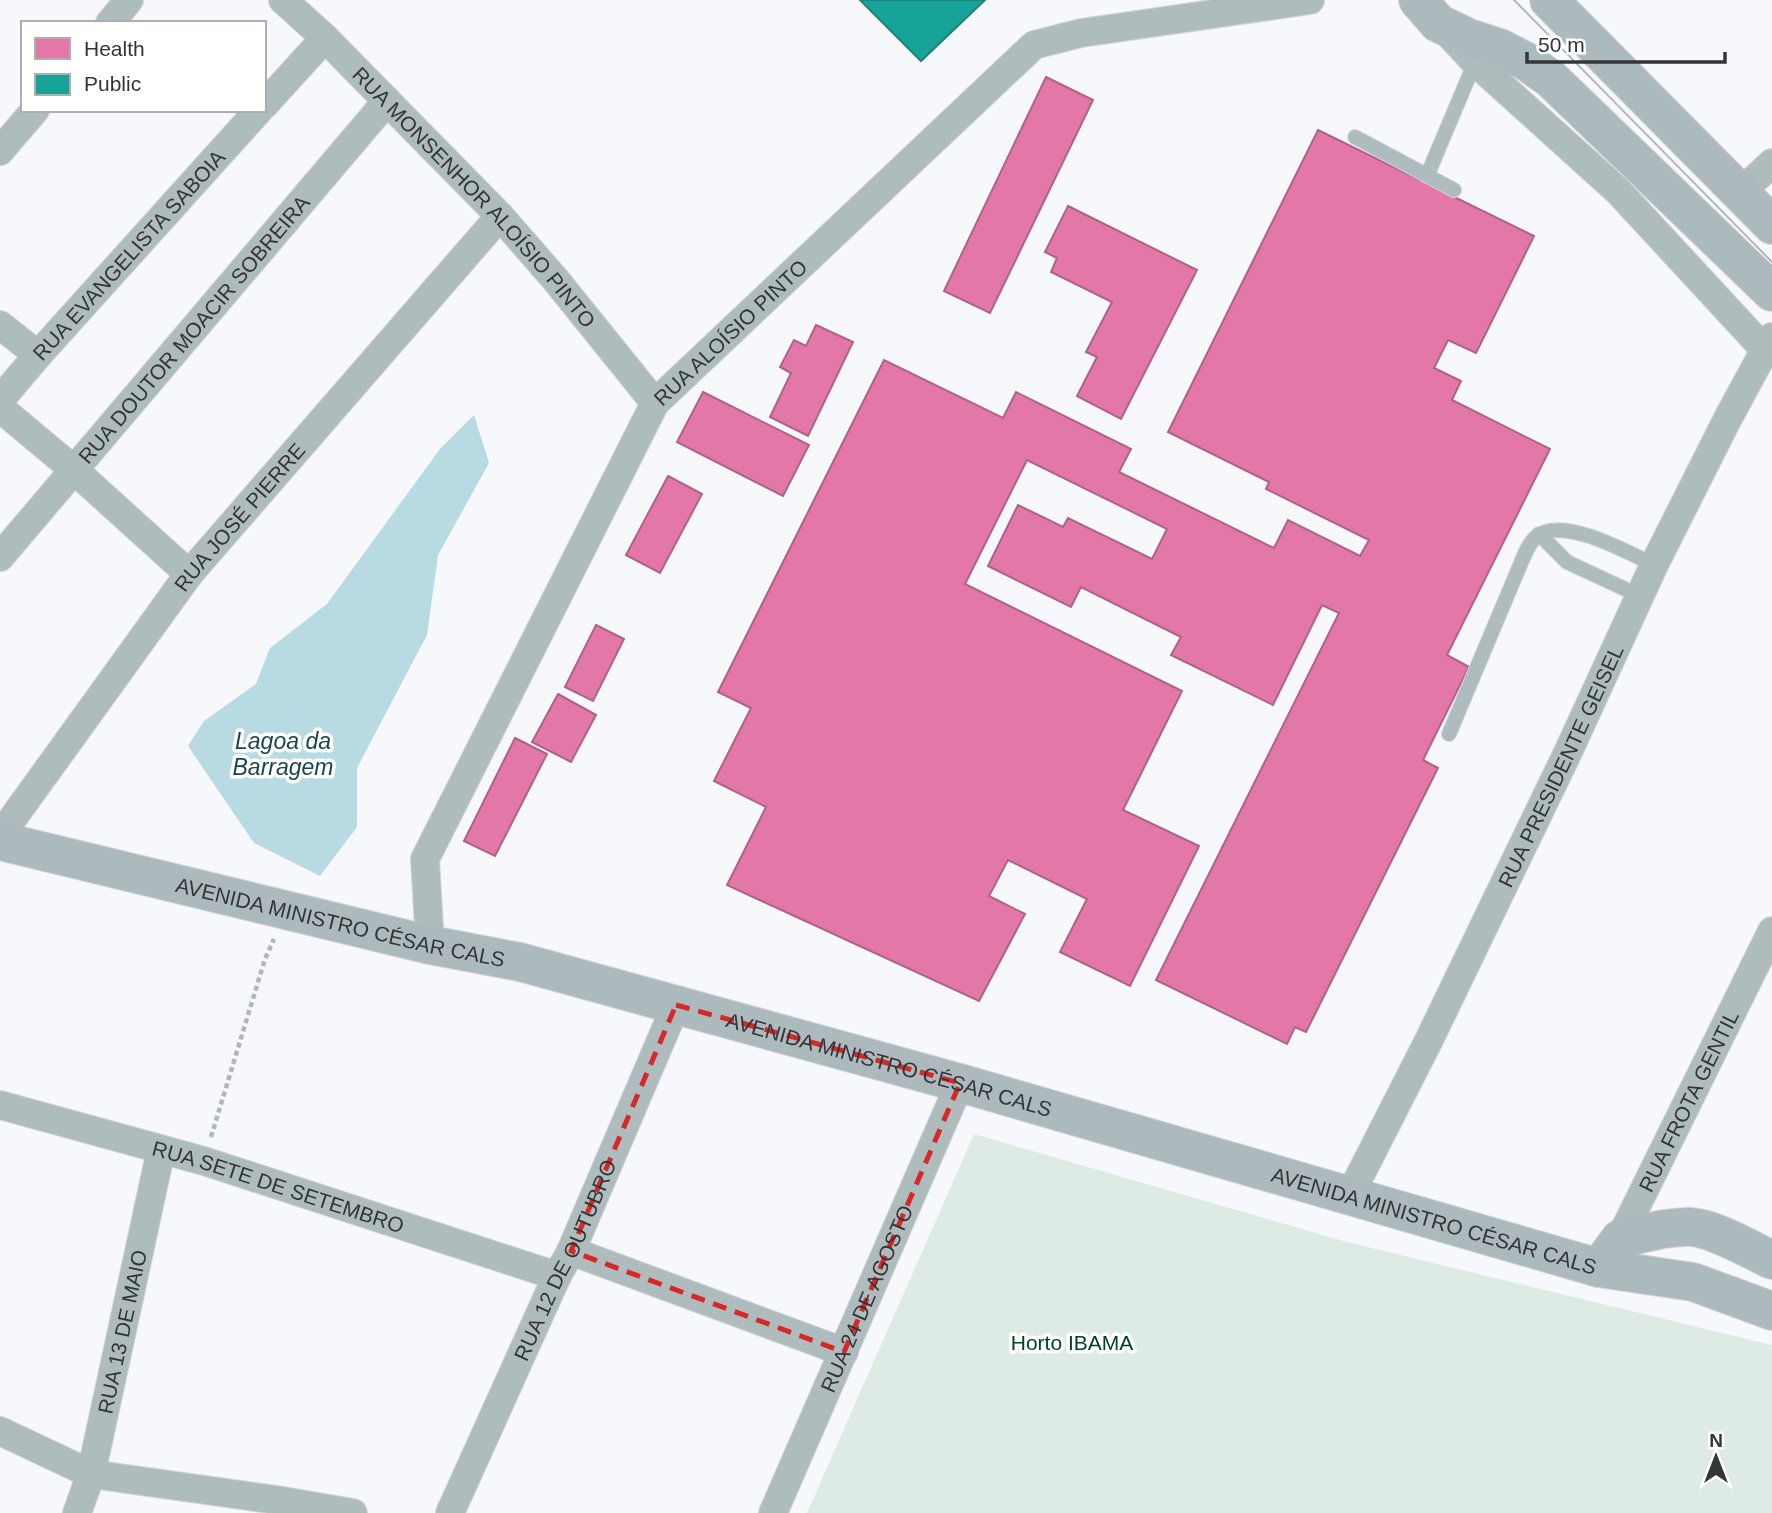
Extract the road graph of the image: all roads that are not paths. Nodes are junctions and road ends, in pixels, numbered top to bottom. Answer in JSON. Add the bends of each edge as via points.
{"nodes":[{"id":1,"x":129,"y":0,"type":"edge"},
{"id":2,"x":283,"y":0,"type":"edge"},
{"id":3,"x":1310,"y":0,"type":"edge"},
{"id":4,"x":1549,"y":0,"type":"edge"},
{"id":5,"x":1428,"y":11,"type":"edge"},
{"id":6,"x":112,"y":21,"type":"edge"},
{"id":7,"x":325,"y":37,"type":"junction"},
{"id":8,"x":1475,"y":62,"type":"junction"},
{"id":9,"x":387,"y":101,"type":"junction"},
{"id":10,"x":266,"y":103,"type":"edge"},
{"id":11,"x":33,"y":112,"type":"edge"},
{"id":12,"x":257,"y":112,"type":"edge"},
{"id":13,"x":1355,"y":137,"type":"dead end"},
{"id":14,"x":0,"y":151,"type":"edge"},
{"id":15,"x":1772,"y":163,"type":"edge"},
{"id":16,"x":1427,"y":176,"type":"junction"},
{"id":17,"x":1454,"y":190,"type":"dead end"},
{"id":18,"x":1741,"y":192,"type":"junction"},
{"id":19,"x":500,"y":216,"type":"junction"},
{"id":20,"x":1772,"y":225,"type":"edge"},
{"id":21,"x":1772,"y":292,"type":"edge"},
{"id":22,"x":0,"y":325,"type":"edge"},
{"id":23,"x":1768,"y":343,"type":"edge"},
{"id":24,"x":38,"y":355,"type":"junction"},
{"id":25,"x":0,"y":400,"type":"edge"},
{"id":26,"x":655,"y":402,"type":"junction"},
{"id":27,"x":0,"y":408,"type":"edge"},
{"id":28,"x":73,"y":469,"type":"junction"},
{"id":29,"x":1539,"y":534,"type":"junction"},
{"id":30,"x":0,"y":556,"type":"edge"},
{"id":31,"x":1654,"y":565,"type":"junction"},
{"id":32,"x":189,"y":574,"type":"junction"},
{"id":33,"x":1640,"y":596,"type":"junction"},
{"id":34,"x":1449,"y":734,"type":"dead end"},
{"id":35,"x":0,"y":839,"type":"edge"},
{"id":36,"x":1772,"y":931,"type":"edge"},
{"id":37,"x":430,"y":946,"type":"junction"},
{"id":38,"x":676,"y":1005,"type":"junction"},
{"id":39,"x":960,"y":1083,"type":"junction"},
{"id":40,"x":0,"y":1105,"type":"edge"},
{"id":41,"x":161,"y":1150,"type":"junction"},
{"id":42,"x":1350,"y":1195,"type":"junction"},
{"id":43,"x":571,"y":1251,"type":"junction"},
{"id":44,"x":1610,"y":1253,"type":"junction"},
{"id":45,"x":1772,"y":1260,"type":"edge"},
{"id":46,"x":557,"y":1276,"type":"junction"},
{"id":47,"x":1772,"y":1311,"type":"edge"},
{"id":48,"x":844,"y":1352,"type":"junction"},
{"id":49,"x":0,"y":1432,"type":"edge"},
{"id":50,"x":91,"y":1474,"type":"junction"},
{"id":51,"x":77,"y":1513,"type":"edge"},
{"id":52,"x":353,"y":1513,"type":"edge"},
{"id":53,"x":450,"y":1513,"type":"edge"},
{"id":54,"x":773,"y":1513,"type":"edge"}],
"edges":[{"from":1,"to":6,"type":"street"},
{"from":2,"to":7,"type":"street","name":"RUA MONSENHOR ALOÍSIO PINTO"},
{"from":3,"to":26,"type":"street","name":"RUA ALOÍSIO PINTO","via":[[1034,44]]},
{"from":4,"to":18,"type":"main road"},
{"from":5,"to":8,"type":"street"},
{"from":5,"to":21,"type":"main road","via":[[1469,38],[1500,48],[1551,79]]},
{"from":7,"to":9,"type":"street","name":"RUA MONSENHOR ALOÍSIO PINTO"},
{"from":7,"to":10,"type":"street"},
{"from":8,"to":16,"type":"lane"},
{"from":8,"to":23,"type":"street","via":[[1618,191]]},
{"from":9,"to":19,"type":"street","name":"RUA MONSENHOR ALOÍSIO PINTO"},
{"from":9,"to":28,"type":"street","name":"RUA DOUTOR MOACIR SOBREIRA"},
{"from":11,"to":14,"type":"street"},
{"from":12,"to":24,"type":"street","name":"RUA EVANGELISTA SABOIA"},
{"from":13,"to":16,"type":"lane"},
{"from":15,"to":18,"type":"street"},
{"from":16,"to":17,"type":"lane"},
{"from":18,"to":20,"type":"main road"},
{"from":19,"to":26,"type":"street","name":"RUA MONSENHOR ALOÍSIO PINTO"},
{"from":19,"to":32,"type":"street","name":"RUA JOSÉ PIERRE"},
{"from":22,"to":24,"type":"street"},
{"from":23,"to":31,"type":"street","name":"RUA PRESIDENTE GEISEL"},
{"from":24,"to":25,"type":"street","name":"RUA EVANGELISTA SABOIA"},
{"from":26,"to":37,"type":"street","name":"RUA ALOÍSIO PINTO","via":[[425,859]]},
{"from":27,"to":28,"type":"street"},
{"from":28,"to":30,"type":"street","name":"RUA DOUTOR MOACIR SOBREIRA"},
{"from":28,"to":32,"type":"street"},
{"from":29,"to":31,"type":"lane","via":[[1559,531],[1594,536]]},
{"from":29,"to":33,"type":"lane","via":[[1567,562]]},
{"from":29,"to":34,"type":"lane","via":[[1529,545]]},
{"from":31,"to":33,"type":"street","name":"RUA PRESIDENTE GEISEL"},
{"from":32,"to":35,"type":"street","name":"RUA JOSÉ PIERRE"},
{"from":33,"to":42,"type":"street","name":"RUA PRESIDENTE GEISEL","via":[[1429,1040]]},
{"from":35,"to":37,"type":"main road","name":"AVENIDA MINISTRO CÉSAR CALS"},
{"from":36,"to":44,"type":"street","name":"RUA FROTA GENTIL"},
{"from":37,"to":38,"type":"main road","name":"AVENIDA MINISTRO CÉSAR CALS","via":[[520,962]]},
{"from":38,"to":39,"type":"main road","name":"AVENIDA MINISTRO CÉSAR CALS"},
{"from":38,"to":43,"type":"street","name":"RUA 12 DE OUTUBRO"},
{"from":39,"to":42,"type":"main road","name":"AVENIDA MINISTRO CÉSAR CALS"},
{"from":39,"to":48,"type":"street","name":"RUA 24 DE AGOSTO"},
{"from":40,"to":41,"type":"street","name":"RUA SETE DE SETEMBRO"},
{"from":41,"to":46,"type":"street","name":"RUA SETE DE SETEMBRO"},
{"from":41,"to":50,"type":"street","name":"RUA 13 DE MAIO"},
{"from":42,"to":44,"type":"main road","name":"AVENIDA MINISTRO CÉSAR CALS"},
{"from":43,"to":46,"type":"street","name":"RUA 12 DE OUTUBRO"},
{"from":43,"to":48,"type":"street"},
{"from":44,"to":45,"type":"main road","name":"AVENIDA MINISTRO CÉSAR CALS","via":[[1671,1228],[1693,1227]]},
{"from":44,"to":47,"type":"main road","name":"AVENIDA MINISTRO CÉSAR CALS"},
{"from":46,"to":53,"type":"street","name":"RUA 12 DE OUTUBRO"},
{"from":48,"to":54,"type":"street","name":"RUA 24 DE AGOSTO"},
{"from":49,"to":50,"type":"street"},
{"from":50,"to":51,"type":"street","name":"RUA 13 DE MAIO"},
{"from":50,"to":52,"type":"street"}]}
